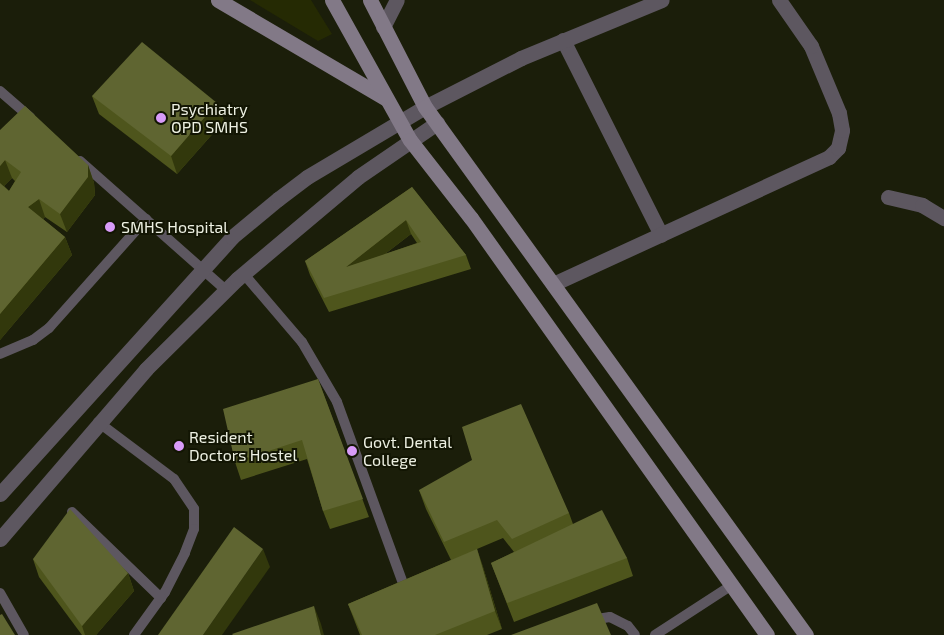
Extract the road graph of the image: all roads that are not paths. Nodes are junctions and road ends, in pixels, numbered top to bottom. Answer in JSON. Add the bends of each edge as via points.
{"nodes":[{"id":1,"x":218,"y":0,"type":"edge"},
{"id":2,"x":332,"y":0,"type":"edge"},
{"id":3,"x":370,"y":0,"type":"edge"},
{"id":4,"x":398,"y":0,"type":"edge"},
{"id":5,"x":662,"y":0,"type":"edge"},
{"id":6,"x":779,"y":0,"type":"edge"},
{"id":7,"x":383,"y":27,"type":"junction"},
{"id":8,"x":563,"y":40,"type":"junction"},
{"id":9,"x":0,"y":91,"type":"edge"},
{"id":10,"x":386,"y":99,"type":"junction"},
{"id":11,"x":425,"y":107,"type":"junction"},
{"id":12,"x":399,"y":121,"type":"junction"},
{"id":13,"x":36,"y":123,"type":"edge"},
{"id":14,"x":437,"y":123,"type":"junction"},
{"id":15,"x":410,"y":140,"type":"junction"},
{"id":16,"x":73,"y":155,"type":"edge"},
{"id":17,"x":888,"y":197,"type":"dead end"},
{"id":18,"x":944,"y":218,"type":"edge"},
{"id":19,"x":146,"y":219,"type":"junction"},
{"id":20,"x":661,"y":235,"type":"junction"},
{"id":21,"x":203,"y":269,"type":"junction"},
{"id":22,"x":243,"y":273,"type":"junction"},
{"id":23,"x":553,"y":284,"type":"junction"},
{"id":24,"x":226,"y":290,"type":"junction"},
{"id":25,"x":0,"y":354,"type":"edge"},
{"id":26,"x":98,"y":422,"type":"junction"},
{"id":27,"x":0,"y":494,"type":"edge"},
{"id":28,"x":72,"y":512,"type":"edge"},
{"id":29,"x":0,"y":539,"type":"edge"},
{"id":30,"x":732,"y":585,"type":"junction"},
{"id":31,"x":0,"y":593,"type":"edge"},
{"id":32,"x":407,"y":595,"type":"edge"},
{"id":33,"x":161,"y":598,"type":"junction"},
{"id":34,"x":582,"y":623,"type":"edge"},
{"id":35,"x":24,"y":635,"type":"edge"},
{"id":36,"x":134,"y":635,"type":"edge"},
{"id":37,"x":635,"y":635,"type":"edge"},
{"id":38,"x":655,"y":635,"type":"edge"},
{"id":39,"x":767,"y":635,"type":"edge"},
{"id":40,"x":806,"y":635,"type":"edge"}],
"edges":[{"from":1,"to":10,"type":"main road"},
{"from":2,"to":10,"type":"main road"},
{"from":3,"to":7,"type":"main road"},
{"from":4,"to":7,"type":"street"},
{"from":5,"to":8,"type":"street"},
{"from":6,"to":20,"type":"street","via":[[811,46],[839,113],[842,140],[838,148],[829,157]]},
{"from":7,"to":11,"type":"main road"},
{"from":8,"to":11,"type":"street"},
{"from":8,"to":20,"type":"street"},
{"from":9,"to":13,"type":"lane"},
{"from":10,"to":12,"type":"main road"},
{"from":11,"to":12,"type":"street"},
{"from":11,"to":14,"type":"main road"},
{"from":12,"to":15,"type":"main road"},
{"from":12,"to":21,"type":"street","via":[[307,177],[232,236]]},
{"from":14,"to":15,"type":"street"},
{"from":14,"to":23,"type":"main road"},
{"from":15,"to":22,"type":"street","via":[[300,222]]},
{"from":15,"to":30,"type":"main road","via":[[471,218]]},
{"from":16,"to":19,"type":"lane"},
{"from":17,"to":18,"type":"street","via":[[922,205]]},
{"from":19,"to":21,"type":"lane"},
{"from":19,"to":25,"type":"lane","via":[[49,328],[34,340]]},
{"from":20,"to":23,"type":"street"},
{"from":21,"to":24,"type":"lane"},
{"from":21,"to":27,"type":"street"},
{"from":22,"to":24,"type":"street"},
{"from":22,"to":32,"type":"lane","via":[[302,342],[337,402]]},
{"from":23,"to":40,"type":"main road"},
{"from":24,"to":26,"type":"street"},
{"from":26,"to":29,"type":"street"},
{"from":26,"to":33,"type":"lane","via":[[174,480],[194,509],[191,537]]},
{"from":28,"to":33,"type":"lane"},
{"from":30,"to":38,"type":"lane"},
{"from":30,"to":39,"type":"main road"},
{"from":31,"to":35,"type":"lane"},
{"from":33,"to":36,"type":"lane"},
{"from":34,"to":37,"type":"lane","via":[[610,617],[628,626]]}]}
